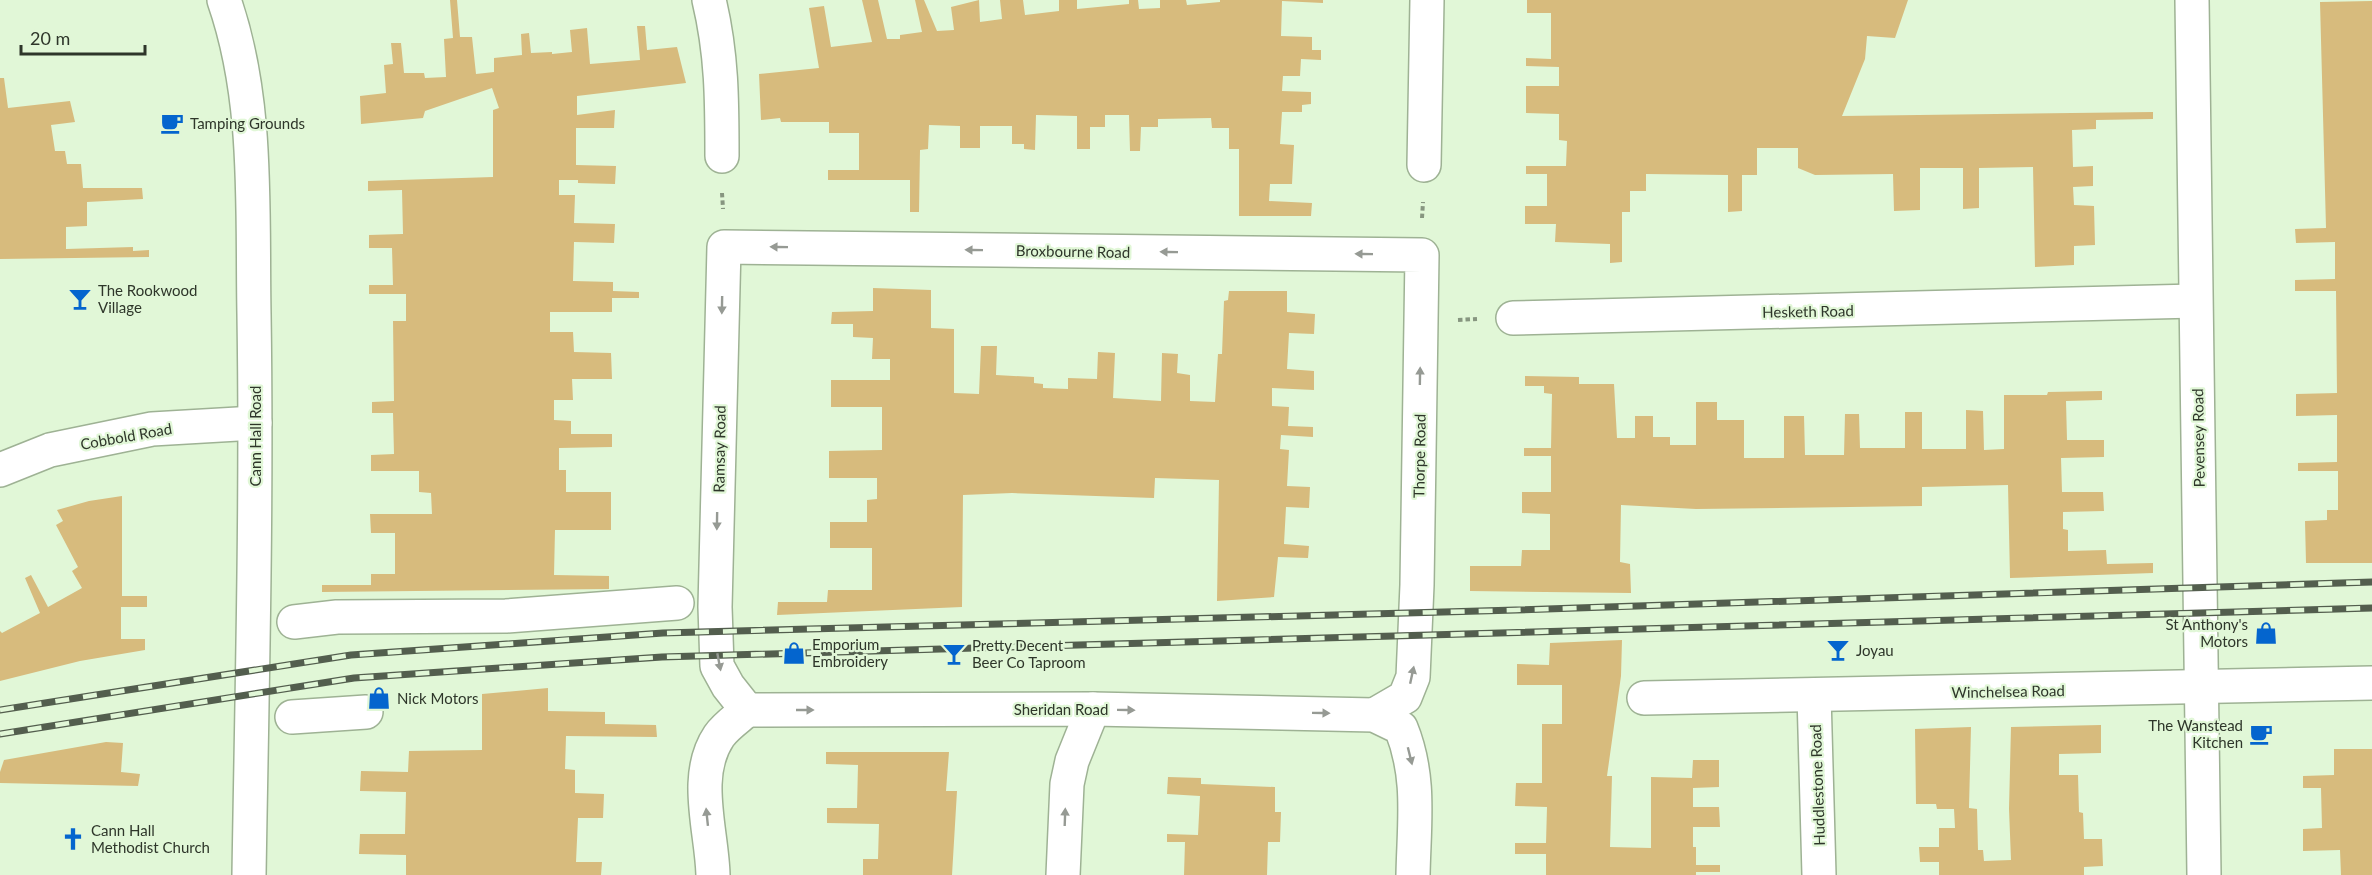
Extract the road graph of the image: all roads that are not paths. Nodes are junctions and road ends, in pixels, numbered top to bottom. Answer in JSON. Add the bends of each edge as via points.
{"nodes":[{"id":1,"x":224,"y":0,"type":"edge"},
{"id":2,"x":709,"y":0,"type":"edge"},
{"id":3,"x":1427,"y":0,"type":"edge"},
{"id":4,"x":2192,"y":0,"type":"edge"},
{"id":5,"x":722,"y":156,"type":"road end"},
{"id":6,"x":1424,"y":165,"type":"road end"},
{"id":7,"x":724,"y":247,"type":"joint"},
{"id":8,"x":1422,"y":255,"type":"joint"},
{"id":9,"x":2195,"y":301,"type":"junction"},
{"id":10,"x":1513,"y":318,"type":"road end"},
{"id":11,"x":255,"y":423,"type":"junction"},
{"id":12,"x":0,"y":470,"type":"edge"},
{"id":13,"x":677,"y":603,"type":"dead end"},
{"id":14,"x":294,"y":622,"type":"dead end"},
{"id":15,"x":2372,"y":683,"type":"edge"},
{"id":16,"x":2202,"y":687,"type":"junction"},
{"id":17,"x":1814,"y":695,"type":"junction"},
{"id":18,"x":1644,"y":698,"type":"dead end"},
{"id":19,"x":1093,"y":709,"type":"junction"},
{"id":20,"x":747,"y":710,"type":"junction"},
{"id":21,"x":366,"y":712,"type":"dead end"},
{"id":22,"x":1374,"y":715,"type":"junction"},
{"id":23,"x":292,"y":717,"type":"dead end"},
{"id":24,"x":249,"y":875,"type":"edge"},
{"id":25,"x":713,"y":875,"type":"edge"},
{"id":26,"x":1063,"y":875,"type":"edge"},
{"id":27,"x":1413,"y":875,"type":"edge"},
{"id":28,"x":1819,"y":875,"type":"edge"},
{"id":29,"x":2204,"y":875,"type":"edge"}],
"edges":[{"from":1,"to":11,"type":"street","name":"Cann Hall Road","via":[[236,33],[245,83],[252,167]]},
{"from":2,"to":5,"type":"street","via":[[718,36]]},
{"from":3,"to":6,"type":"street"},
{"from":4,"to":9,"type":"street","name":"Pevensey Road"},
{"from":8,"to":7,"type":"street","name":"Broxbourne Road","one_way":true},
{"from":7,"to":20,"type":"street","name":"Ramsay Road","one_way":true,"via":[[717,666]]},
{"from":22,"to":8,"type":"street","name":"Thorpe Road","one_way":true,"via":[[1405,697],[1413,677]]},
{"from":9,"to":10,"type":"street","name":"Hesketh Road"},
{"from":9,"to":16,"type":"street","name":"Pevensey Road"},
{"from":11,"to":12,"type":"street","name":"Cobbold Road","via":[[152,429],[50,450]]},
{"from":11,"to":24,"type":"street","name":"Cann Hall Road"},
{"from":13,"to":14,"type":"street","via":[[506,616],[337,617]]},
{"from":15,"to":16,"type":"street","name":"Winchelsea Road"},
{"from":16,"to":17,"type":"street","name":"Winchelsea Road"},
{"from":16,"to":29,"type":"street","name":"Pevensey Road"},
{"from":17,"to":18,"type":"street","name":"Winchelsea Road"},
{"from":17,"to":28,"type":"street","name":"Huddlestone Road"},
{"from":20,"to":19,"type":"street","name":"Sheridan Road","one_way":true},
{"from":19,"to":22,"type":"street","name":"Sheridan Road","one_way":true},
{"from":26,"to":19,"type":"street","one_way":true,"via":[[1067,784]]},
{"from":25,"to":20,"type":"street","one_way":true,"via":[[705,795],[708,762],[719,736]]},
{"from":21,"to":23,"type":"street"},
{"from":22,"to":27,"type":"street","one_way":true,"via":[[1401,728],[1409,749],[1415,774]]}]}
